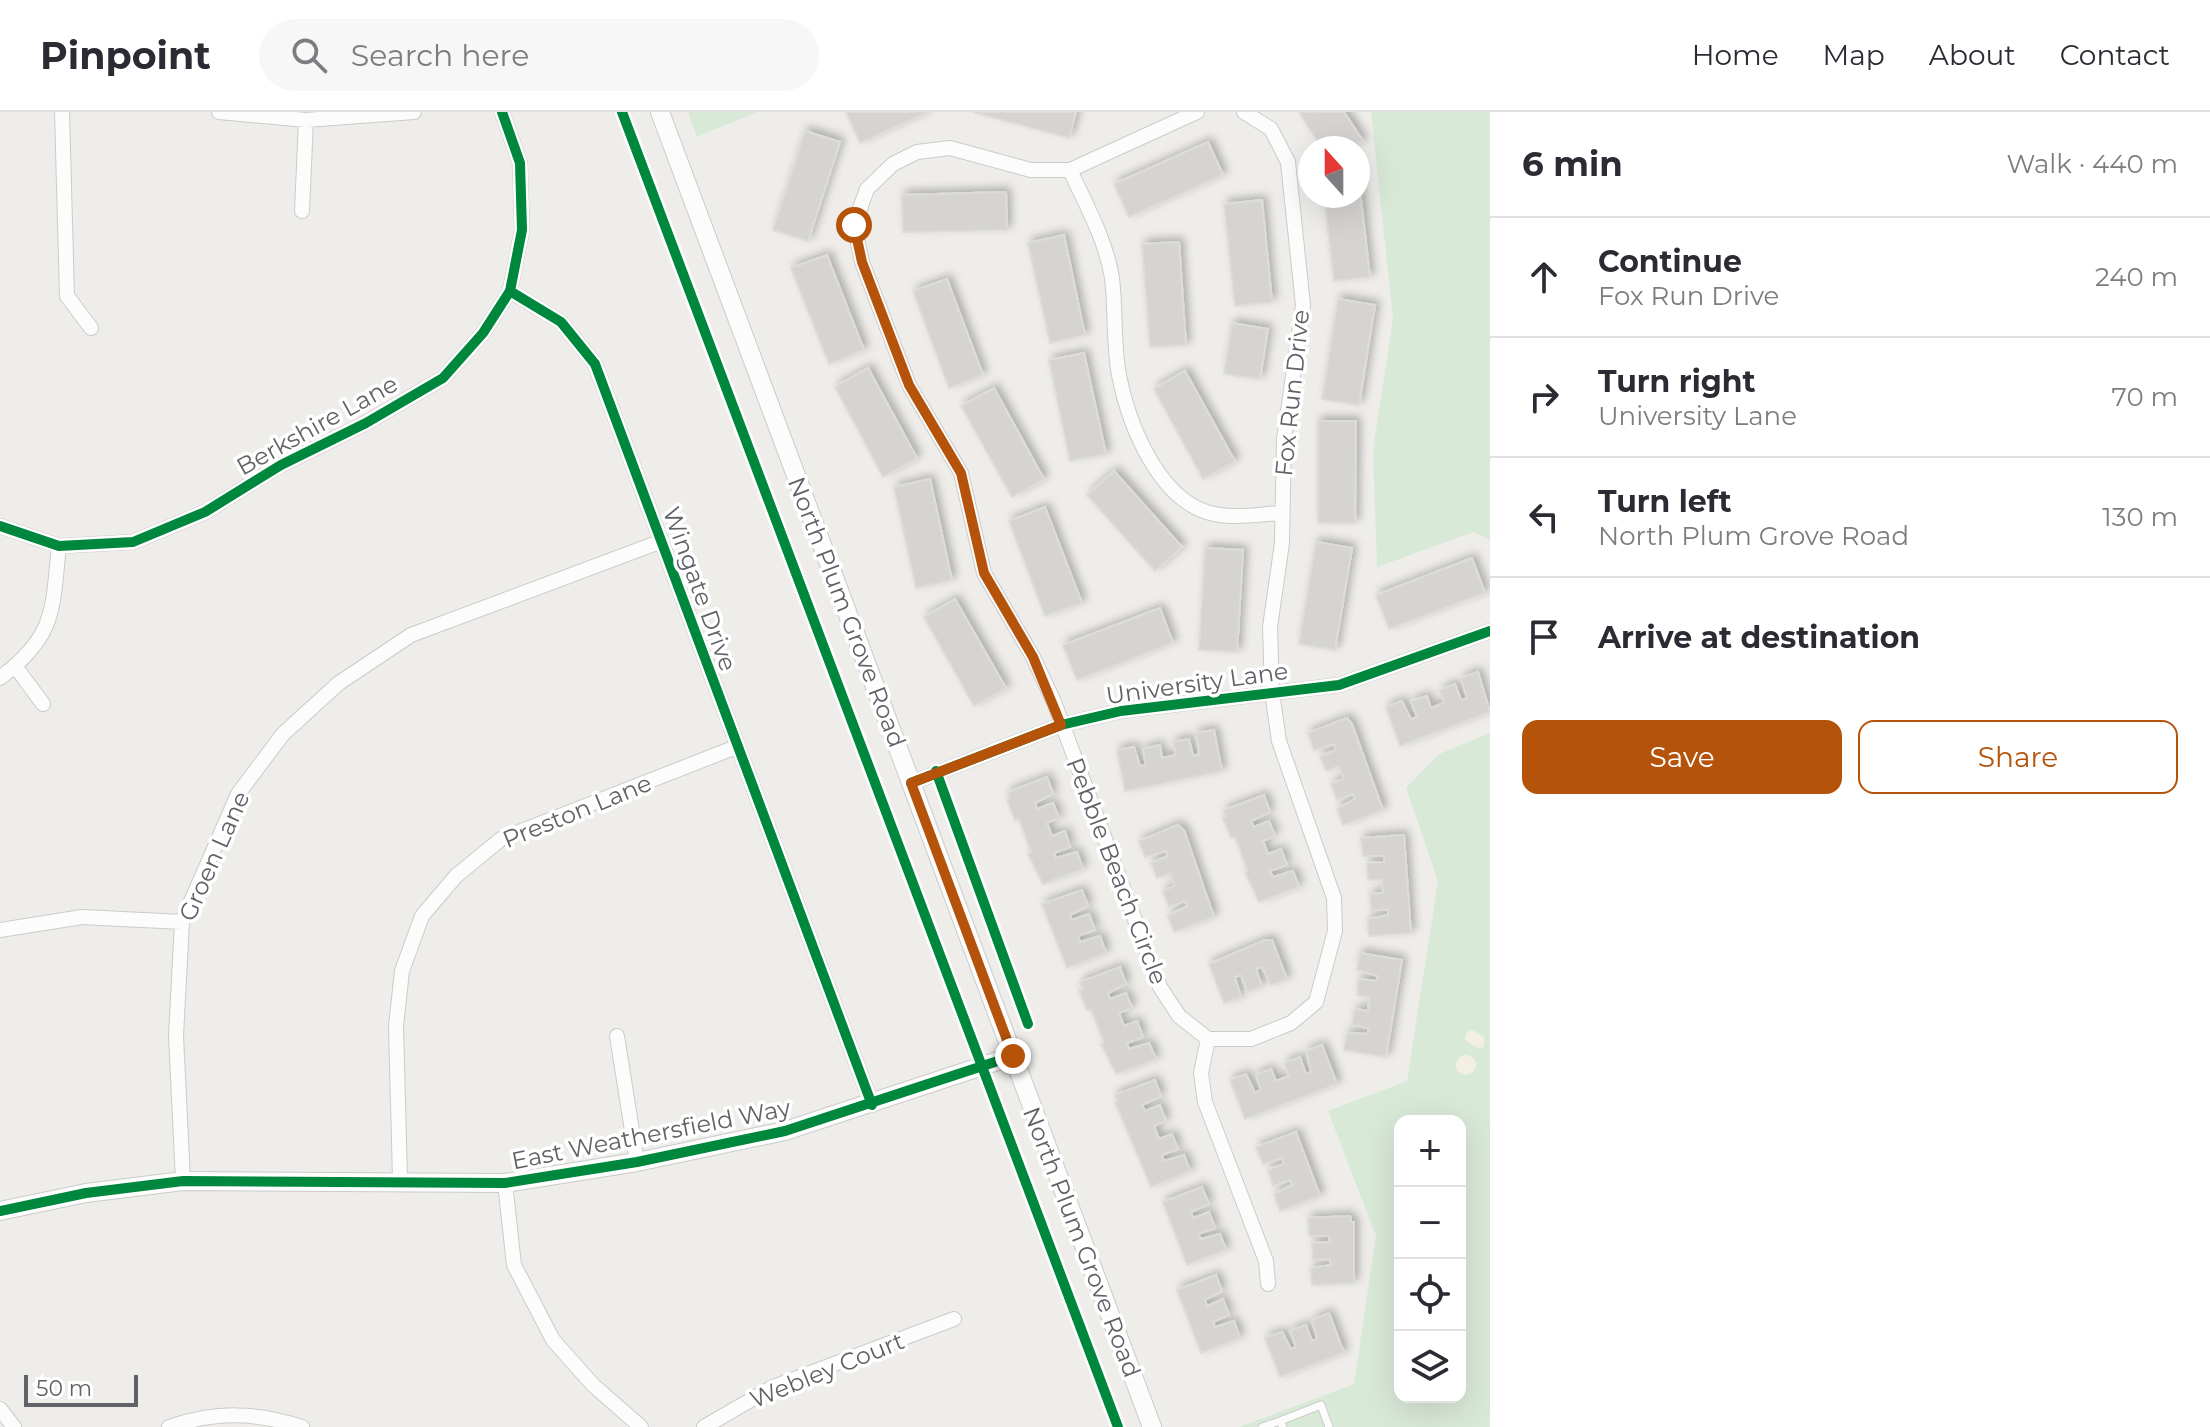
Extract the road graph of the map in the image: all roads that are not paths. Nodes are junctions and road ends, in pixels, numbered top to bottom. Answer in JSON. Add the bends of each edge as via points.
{"nodes":[{"id":1,"x":62,"y":112,"type":"edge"},
{"id":2,"x":219,"y":112,"type":"edge"},
{"id":3,"x":414,"y":112,"type":"edge"},
{"id":4,"x":502,"y":112,"type":"edge"},
{"id":5,"x":660,"y":112,"type":"edge"},
{"id":6,"x":1197,"y":112,"type":"edge"},
{"id":7,"x":1244,"y":112,"type":"edge"},
{"id":8,"x":306,"y":120,"type":"junction"},
{"id":9,"x":1070,"y":170,"type":"junction"},
{"id":10,"x":302,"y":211,"type":"dead end"},
{"id":11,"x":510,"y":291,"type":"junction"},
{"id":12,"x":91,"y":328,"type":"dead end"},
{"id":13,"x":1281,"y":513,"type":"junction"},
{"id":14,"x":0,"y":526,"type":"edge"},
{"id":15,"x":662,"y":541,"type":"junction"},
{"id":16,"x":59,"y":546,"type":"junction"},
{"id":17,"x":1490,"y":631,"type":"edge"},
{"id":18,"x":15,"y":666,"type":"junction"},
{"id":19,"x":0,"y":678,"type":"edge"},
{"id":20,"x":1272,"y":692,"type":"junction"},
{"id":21,"x":43,"y":704,"type":"dead end"},
{"id":22,"x":1061,"y":725,"type":"junction"},
{"id":23,"x":736,"y":747,"type":"junction"},
{"id":24,"x":911,"y":783,"type":"junction"},
{"id":25,"x":182,"y":922,"type":"junction"},
{"id":26,"x":0,"y":930,"type":"edge"},
{"id":27,"x":617,"y":1036,"type":"dead end"},
{"id":28,"x":1208,"y":1039,"type":"junction"},
{"id":29,"x":1013,"y":1056,"type":"junction"},
{"id":30,"x":872,"y":1105,"type":"junction"},
{"id":31,"x":637,"y":1162,"type":"junction"},
{"id":32,"x":400,"y":1180,"type":"junction"},
{"id":33,"x":183,"y":1181,"type":"junction"},
{"id":34,"x":505,"y":1183,"type":"junction"},
{"id":35,"x":0,"y":1211,"type":"edge"},
{"id":36,"x":1268,"y":1284,"type":"dead end"},
{"id":37,"x":954,"y":1319,"type":"dead end"},
{"id":38,"x":0,"y":1409,"type":"edge"},
{"id":39,"x":1282,"y":1424,"type":"edge"},
{"id":40,"x":14,"y":1427,"type":"edge"},
{"id":41,"x":169,"y":1427,"type":"edge"},
{"id":42,"x":302,"y":1427,"type":"edge"},
{"id":43,"x":641,"y":1427,"type":"edge"},
{"id":44,"x":704,"y":1427,"type":"edge"},
{"id":45,"x":1152,"y":1427,"type":"edge"},
{"id":46,"x":1262,"y":1427,"type":"edge"},
{"id":47,"x":1329,"y":1427,"type":"edge"}],
"edges":[{"from":1,"to":12,"type":"street","via":[[67,296]]},
{"from":2,"to":8,"type":"street"},
{"from":3,"to":8,"type":"street"},
{"from":4,"to":11,"type":"street","via":[[520,163],[522,230]]},
{"from":5,"to":24,"type":"street","name":"North Plum Grove Road"},
{"from":6,"to":9,"type":"street"},
{"from":7,"to":13,"type":"street","name":"Fox Run Drive","via":[[1271,129],[1288,162],[1303,305],[1284,439]]},
{"from":8,"to":10,"type":"street"},
{"from":9,"to":13,"type":"street","via":[[1106,248],[1119,374],[1131,420],[1162,477],[1186,504],[1219,515]]},
{"from":9,"to":22,"type":"street","via":[[1031,170],[950,148],[917,152],[893,164],[867,189],[854,225],[862,262],[909,385],[961,473],[984,573],[1033,657]]},
{"from":11,"to":15,"type":"street","name":"Wingate Drive","via":[[561,322],[595,364]]},
{"from":11,"to":16,"type":"street","name":"Berkshire Lane","via":[[483,333],[443,378],[366,423],[281,465],[205,512],[133,542]]},
{"from":13,"to":20,"type":"street","name":"Fox Run Drive","via":[[1270,627]]},
{"from":14,"to":16,"type":"street"},
{"from":15,"to":23,"type":"street","name":"Wingate Drive"},
{"from":15,"to":25,"type":"street","name":"Groen Lane","via":[[411,635],[339,683],[283,734],[238,794]]},
{"from":16,"to":18,"type":"street","via":[[52,620]]},
{"from":17,"to":20,"type":"street","name":"University Lane","via":[[1361,679]]},
{"from":18,"to":19,"type":"street"},
{"from":18,"to":21,"type":"street"},
{"from":20,"to":22,"type":"street","name":"University Lane","via":[[1121,711]]},
{"from":20,"to":28,"type":"street","via":[[1279,741],[1334,898],[1335,931],[1316,1002],[1291,1023],[1251,1039]]},
{"from":22,"to":24,"type":"street","name":"University Lane"},
{"from":22,"to":28,"type":"street","name":"Pebble Beach Circle","via":[[1160,987],[1179,1016]]},
{"from":23,"to":30,"type":"street","name":"Wingate Drive"},
{"from":23,"to":32,"type":"street","name":"Preston Lane","via":[[501,839],[456,876],[422,916],[402,971],[396,1026]]},
{"from":24,"to":29,"type":"street","name":"North Plum Grove Road"},
{"from":25,"to":26,"type":"street","via":[[82,917]]},
{"from":25,"to":33,"type":"street","name":"Groen Lane","via":[[176,1036]]},
{"from":27,"to":31,"type":"street"},
{"from":28,"to":36,"type":"street","via":[[1201,1073],[1205,1102],[1266,1261]]},
{"from":29,"to":30,"type":"street","name":"East Weathersfield Way"},
{"from":29,"to":45,"type":"street","name":"North Plum Grove Road"},
{"from":30,"to":31,"type":"street","name":"East Weathersfield Way","via":[[785,1131]]},
{"from":31,"to":34,"type":"street","name":"East Weathersfield Way"},
{"from":32,"to":33,"type":"street","name":"East Weathersfield Way"},
{"from":32,"to":34,"type":"street","name":"East Weathersfield Way"},
{"from":33,"to":35,"type":"street","name":"East Weathersfield Way"},
{"from":34,"to":43,"type":"street","via":[[514,1265],[553,1340]]},
{"from":37,"to":44,"type":"street","name":"Webley Court","via":[[773,1387]]},
{"from":38,"to":40,"type":"street"},
{"from":39,"to":46,"type":"lane"},
{"from":39,"to":47,"type":"lane","via":[[1321,1405]]},
{"from":41,"to":42,"type":"street","via":[[241,1413]]}]}
